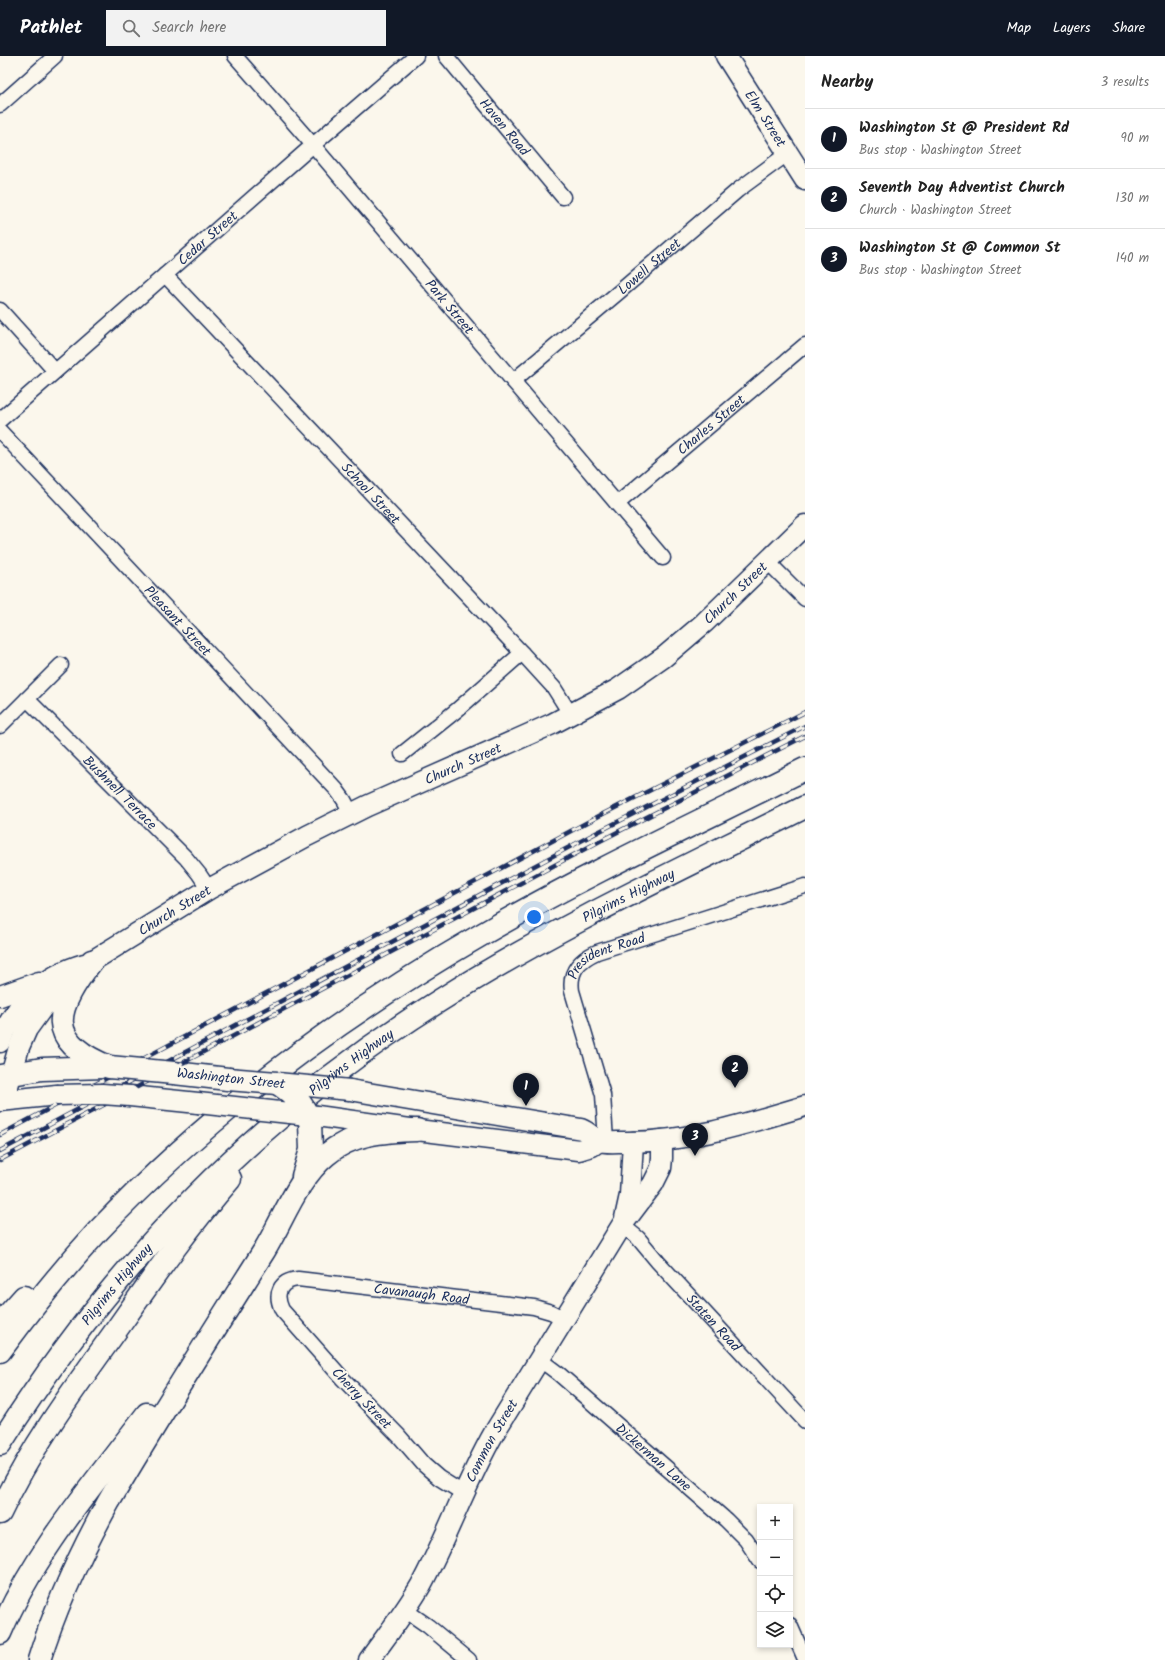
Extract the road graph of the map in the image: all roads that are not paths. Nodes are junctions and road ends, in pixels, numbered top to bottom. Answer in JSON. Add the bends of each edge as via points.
{"nodes":[{"id":1,"x":55,"y":56,"type":"edge"},
{"id":2,"x":235,"y":56,"type":"edge"},
{"id":3,"x":416,"y":56,"type":"edge"},
{"id":4,"x":446,"y":56,"type":"edge"},
{"id":5,"x":726,"y":56,"type":"edge"},
{"id":6,"x":0,"y":105,"type":"edge"},
{"id":7,"x":313,"y":145,"type":"junction"},
{"id":8,"x":787,"y":154,"type":"junction"},
{"id":9,"x":805,"y":180,"type":"edge"},
{"id":10,"x":563,"y":196,"type":"dead end"},
{"id":11,"x":165,"y":275,"type":"junction"},
{"id":12,"x":0,"y":310,"type":"edge"},
{"id":13,"x":805,"y":345,"type":"edge"},
{"id":14,"x":55,"y":371,"type":"junction"},
{"id":15,"x":513,"y":381,"type":"junction"},
{"id":16,"x":0,"y":420,"type":"edge"},
{"id":17,"x":0,"y":431,"type":"edge"},
{"id":18,"x":617,"y":504,"type":"junction"},
{"id":19,"x":805,"y":525,"type":"edge"},
{"id":20,"x":663,"y":558,"type":"dead end"},
{"id":21,"x":767,"y":561,"type":"junction"},
{"id":22,"x":805,"y":599,"type":"edge"},
{"id":23,"x":522,"y":653,"type":"junction"},
{"id":24,"x":61,"y":666,"type":"dead end"},
{"id":25,"x":27,"y":699,"type":"junction"},
{"id":26,"x":571,"y":715,"type":"junction"},
{"id":27,"x":0,"y":726,"type":"edge"},
{"id":28,"x":402,"y":754,"type":"dead end"},
{"id":29,"x":805,"y":769,"type":"edge"},
{"id":30,"x":805,"y":807,"type":"edge"},
{"id":31,"x":351,"y":814,"type":"junction"},
{"id":32,"x":805,"y":886,"type":"edge"},
{"id":33,"x":209,"y":889,"type":"junction"},
{"id":34,"x":92,"y":961,"type":"junction"},
{"id":35,"x":57,"y":974,"type":"junction"},
{"id":36,"x":0,"y":996,"type":"edge"},
{"id":37,"x":0,"y":1042,"type":"edge"},
{"id":38,"x":109,"y":1067,"type":"junction"},
{"id":39,"x":6,"y":1074,"type":"edge"},
{"id":40,"x":277,"y":1083,"type":"junction"},
{"id":41,"x":312,"y":1090,"type":"junction"},
{"id":42,"x":1,"y":1098,"type":"edge"},
{"id":43,"x":805,"y":1106,"type":"edge"},
{"id":44,"x":311,"y":1118,"type":"junction"},
{"id":45,"x":417,"y":1130,"type":"junction"},
{"id":46,"x":662,"y":1140,"type":"junction"},
{"id":47,"x":602,"y":1141,"type":"junction"},
{"id":48,"x":633,"y":1142,"type":"junction"},
{"id":49,"x":152,"y":1178,"type":"junction"},
{"id":50,"x":297,"y":1192,"type":"junction"},
{"id":51,"x":622,"y":1225,"type":"junction"},
{"id":52,"x":280,"y":1290,"type":"joint"},
{"id":53,"x":222,"y":1316,"type":"junction"},
{"id":54,"x":564,"y":1319,"type":"junction"},
{"id":55,"x":0,"y":1324,"type":"edge"},
{"id":56,"x":0,"y":1351,"type":"edge"},
{"id":57,"x":539,"y":1360,"type":"junction"},
{"id":58,"x":805,"y":1421,"type":"edge"},
{"id":59,"x":0,"y":1444,"type":"edge"},
{"id":60,"x":463,"y":1493,"type":"junction"},
{"id":61,"x":0,"y":1513,"type":"edge"},
{"id":62,"x":757,"y":1556,"type":"edge"},
{"id":63,"x":405,"y":1610,"type":"junction"},
{"id":64,"x":793,"y":1632,"type":"edge"},
{"id":65,"x":0,"y":1633,"type":"edge"},
{"id":66,"x":805,"y":1659,"type":"edge"},
{"id":67,"x":39,"y":1660,"type":"edge"},
{"id":68,"x":369,"y":1660,"type":"edge"},
{"id":69,"x":469,"y":1660,"type":"edge"}],
"edges":[{"from":1,"to":6,"type":"street"},
{"from":2,"to":7,"type":"street","name":"Park Street"},
{"from":3,"to":7,"type":"street","name":"Cedar Street"},
{"from":4,"to":10,"type":"street","name":"Haven Road"},
{"from":5,"to":8,"type":"main road","name":"Elm Street"},
{"from":7,"to":11,"type":"street","name":"Cedar Street"},
{"from":7,"to":15,"type":"street","name":"Park Street"},
{"from":8,"to":9,"type":"main road","name":"Elm Street"},
{"from":8,"to":15,"type":"street","name":"Lowell Street","via":[[738,190]]},
{"from":11,"to":14,"type":"street","name":"Cedar Street"},
{"from":11,"to":23,"type":"street","name":"School Street"},
{"from":12,"to":14,"type":"street"},
{"from":13,"to":18,"type":"street","name":"Charles Street"},
{"from":14,"to":16,"type":"street","name":"Cedar Street"},
{"from":15,"to":18,"type":"street","name":"Park Street"},
{"from":17,"to":31,"type":"street","name":"Pleasant Street","via":[[336,789]]},
{"from":18,"to":20,"type":"street","name":"Park Street"},
{"from":19,"to":21,"type":"main road","name":"Church Street"},
{"from":21,"to":22,"type":"street"},
{"from":21,"to":26,"type":"main road","name":"Church Street","via":[[717,612],[664,657],[618,689]]},
{"from":23,"to":26,"type":"street","name":"School Street","via":[[554,688]]},
{"from":23,"to":28,"type":"street"},
{"from":24,"to":25,"type":"street"},
{"from":25,"to":27,"type":"street"},
{"from":25,"to":33,"type":"street","name":"Bushnell Terrace","via":[[186,858]]},
{"from":26,"to":31,"type":"main road","name":"Church Street"},
{"from":29,"to":49,"type":"main road","via":[[561,891],[416,974],[264,1081]]},
{"from":30,"to":41,"type":"main road","name":"Pilgrims Highway","via":[[595,912],[505,961],[393,1031]]},
{"from":31,"to":33,"type":"main road","name":"Church Street"},
{"from":32,"to":47,"type":"street","name":"President Road","via":[[597,952],[579,962],[571,978],[572,991],[603,1095]]},
{"from":33,"to":34,"type":"main road","name":"Church Street"},
{"from":34,"to":35,"type":"main road","name":"Church Street"},
{"from":34,"to":38,"type":"main road","via":[[65,1002],[61,1025],[68,1041],[79,1052]]},
{"from":34,"to":39,"type":"main road","name":"Church Street","via":[[43,1007],[32,1021]]},
{"from":35,"to":36,"type":"main road"},
{"from":35,"to":37,"type":"main road","name":"Church Street","via":[[39,986],[25,1001],[12,1018]]},
{"from":38,"to":39,"type":"main road","name":"Washington Street"},
{"from":38,"to":40,"type":"main road","name":"Washington Street","bridge":true},
{"from":39,"to":42,"type":"main road","name":"Church Street"},
{"from":40,"to":44,"type":"main road","bridge":true,"via":[[296,1097]]},
{"from":40,"to":47,"type":"main road","name":"Washington Street","bridge":true,"via":[[350,1090],[581,1129]]},
{"from":41,"to":59,"type":"main road","name":"Pilgrims Highway","via":[[213,1176],[142,1253],[64,1349]]},
{"from":41,"to":61,"type":"main road","via":[[227,1182],[175,1248],[42,1437]]},
{"from":42,"to":44,"type":"main road","name":"Washington Street","bridge":true,"via":[[102,1094]]},
{"from":43,"to":46,"type":"main road","name":"Washington Street","via":[[734,1126]]},
{"from":44,"to":45,"type":"main road","name":"Washington Street"},
{"from":44,"to":50,"type":"main road","via":[[311,1150]]},
{"from":45,"to":47,"type":"main road","name":"Washington Street","via":[[579,1150]]},
{"from":45,"to":50,"type":"main road","via":[[378,1133],[347,1142],[332,1150],[319,1162]]},
{"from":46,"to":48,"type":"main road","name":"Washington Street"},
{"from":46,"to":51,"type":"main road","name":"Common Street","via":[[659,1172],[648,1192]]},
{"from":47,"to":48,"type":"main road","name":"Washington Street"},
{"from":48,"to":51,"type":"main road","name":"Common Street","via":[[629,1204]]},
{"from":49,"to":55,"type":"main road","via":[[74,1244]]},
{"from":49,"to":56,"type":"main road","via":[[80,1251]]},
{"from":50,"to":53,"type":"main road"},
{"from":51,"to":54,"type":"main road","name":"Common Street"},
{"from":51,"to":58,"type":"street","name":"Staten Road","via":[[638,1238]]},
{"from":52,"to":54,"type":"street","name":"Cavanaugh Road","via":[[288,1282],[298,1278],[534,1307]]},
{"from":52,"to":60,"type":"street","name":"Cherry Street","via":[[278,1300],[282,1310],[343,1379],[432,1472]]},
{"from":53,"to":65,"type":"main road","via":[[48,1544],[26,1580]]},
{"from":53,"to":67,"type":"main road","via":[[90,1535],[60,1602]]},
{"from":54,"to":57,"type":"main road","name":"Common Street"},
{"from":57,"to":60,"type":"main road","name":"Common Street","via":[[491,1438]]},
{"from":57,"to":62,"type":"street","name":"Dickerman Lane","via":[[559,1374],[726,1520],[746,1540]]},
{"from":60,"to":63,"type":"main road","name":"Common Street","via":[[429,1569]]},
{"from":63,"to":68,"type":"main road","name":"Common Street"},
{"from":63,"to":69,"type":"street"},
{"from":64,"to":66,"type":"street"}]}
